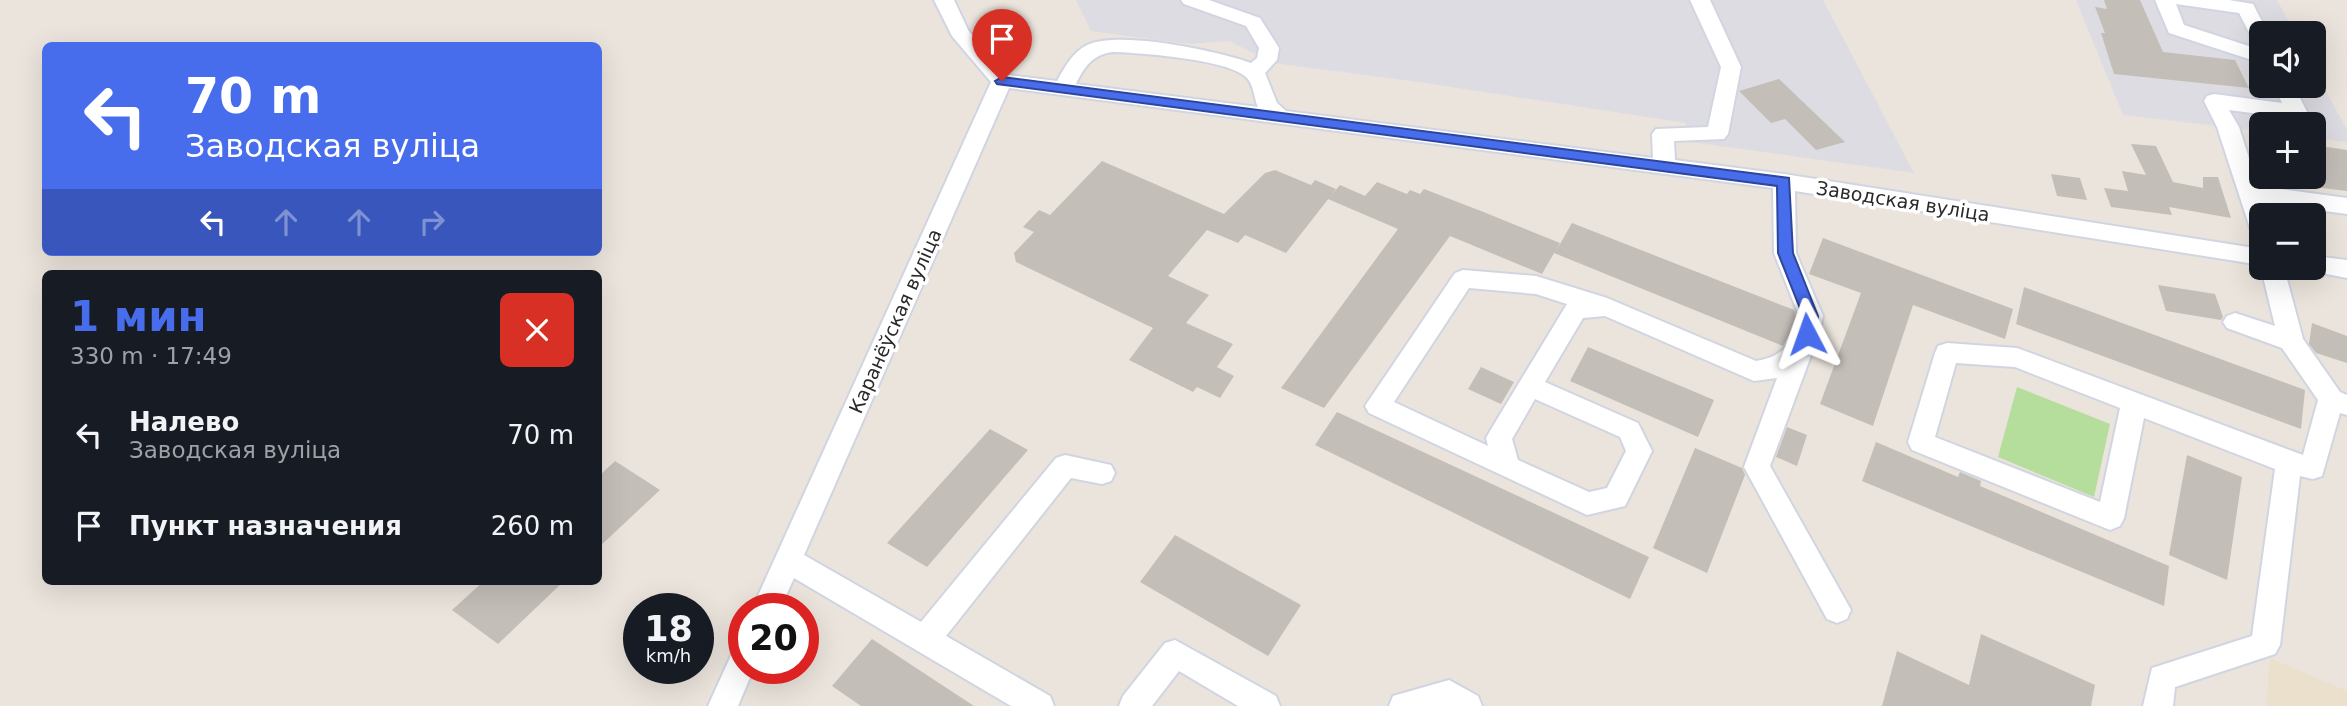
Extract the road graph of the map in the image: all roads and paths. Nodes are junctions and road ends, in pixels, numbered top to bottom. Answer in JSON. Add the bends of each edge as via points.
{"nodes":[{"id":1,"x":944,"y":0,"type":"edge"},
{"id":2,"x":1191,"y":0,"type":"edge"},
{"id":3,"x":1700,"y":0,"type":"edge"},
{"id":4,"x":2165,"y":0,"type":"edge"},
{"id":5,"x":2183,"y":0,"type":"edge"},
{"id":6,"x":2252,"y":21,"type":"edge"},
{"id":7,"x":2249,"y":53,"type":"edge"},
{"id":8,"x":1253,"y":72,"type":"junction"},
{"id":9,"x":1002,"y":81,"type":"junction"},
{"id":10,"x":1063,"y":89,"type":"junction"},
{"id":11,"x":2290,"y":98,"type":"edge"},
{"id":12,"x":1280,"y":117,"type":"junction"},
{"id":13,"x":1664,"y":166,"type":"junction"},
{"id":14,"x":1784,"y":182,"type":"junction"},
{"id":15,"x":2250,"y":193,"type":"junction"},
{"id":16,"x":2253,"y":203,"type":"edge"},
{"id":17,"x":2347,"y":206,"type":"edge"},
{"id":18,"x":2249,"y":255,"type":"edge"},
{"id":19,"x":2326,"y":266,"type":"edge"},
{"id":20,"x":2347,"y":269,"type":"edge"},
{"id":21,"x":2276,"y":280,"type":"edge"},
{"id":22,"x":1607,"y":307,"type":"junction"},
{"id":23,"x":2235,"y":322,"type":"dead end"},
{"id":24,"x":2291,"y":341,"type":"junction"},
{"id":25,"x":1798,"y":353,"type":"junction"},
{"id":26,"x":1530,"y":386,"type":"junction"},
{"id":27,"x":2339,"y":402,"type":"edge"},
{"id":28,"x":2134,"y":403,"type":"junction"},
{"id":29,"x":2289,"y":463,"type":"junction"},
{"id":30,"x":1507,"y":467,"type":"junction"},
{"id":31,"x":1102,"y":473,"type":"dead end"},
{"id":32,"x":788,"y":560,"type":"junction"},
{"id":33,"x":773,"y":593,"type":"edge"},
{"id":34,"x":1838,"y":610,"type":"dead end"},
{"id":35,"x":925,"y":640,"type":"junction"},
{"id":36,"x":733,"y":684,"type":"edge"},
{"id":37,"x":723,"y":706,"type":"edge"},
{"id":38,"x":1039,"y":706,"type":"edge"},
{"id":39,"x":1134,"y":706,"type":"edge"},
{"id":40,"x":1265,"y":706,"type":"edge"},
{"id":41,"x":1404,"y":706,"type":"edge"},
{"id":42,"x":1466,"y":706,"type":"edge"},
{"id":43,"x":2158,"y":706,"type":"edge"}],
"edges":[{"from":1,"to":9,"type":"street","via":[[958,32]]},
{"from":2,"to":8,"type":"street","via":[[1253,22],[1269,48],[1267,60]]},
{"from":3,"to":13,"type":"street","via":[[1731,67],[1723,107],[1717,134],[1663,134]]},
{"from":4,"to":7,"type":"street","via":[[2176,29]]},
{"from":5,"to":6,"type":"street","via":[[2246,8]]},
{"from":8,"to":10,"type":"street","via":[[1221,59],[1101,47],[1074,66]]},
{"from":8,"to":12,"type":"street","via":[[1267,104]]},
{"from":9,"to":10,"type":"street","name":"Заводская вуліца"},
{"from":9,"to":32,"type":"street","name":"Каранёўская вуліца"},
{"from":10,"to":12,"type":"street","name":"Заводская вуліца"},
{"from":11,"to":15,"type":"street","via":[[2297,112],[2214,101],[2228,127]]},
{"from":12,"to":13,"type":"street","name":"Заводская вуліца"},
{"from":13,"to":14,"type":"street","name":"Заводская вуліца"},
{"from":14,"to":18,"type":"street","name":"Заводская вуліца"},
{"from":14,"to":25,"type":"street","via":[[1785,253],[1811,316]]},
{"from":15,"to":16,"type":"street"},
{"from":15,"to":17,"type":"street"},
{"from":19,"to":20,"type":"street"},
{"from":21,"to":24,"type":"street"},
{"from":22,"to":25,"type":"street","via":[[1754,371],[1777,368]]},
{"from":22,"to":26,"type":"street","via":[[1576,309]]},
{"from":22,"to":30,"type":"street","via":[[1536,285],[1463,279],[1377,406]]},
{"from":23,"to":24,"type":"street"},
{"from":24,"to":27,"type":"street"},
{"from":25,"to":34,"type":"street","via":[[1757,467]]},
{"from":26,"to":30,"type":"street","via":[[1499,438]]},
{"from":26,"to":30,"type":"street","via":[[1629,430],[1639,451],[1616,498],[1587,503]]},
{"from":27,"to":29,"type":"street","via":[[2313,468]]},
{"from":28,"to":28,"type":"street","via":[[2017,358],[1947,353],[1921,442],[2110,518]]},
{"from":28,"to":29,"type":"street"},
{"from":29,"to":43,"type":"street","via":[[2265,645],[2162,678]]},
{"from":31,"to":35,"type":"street","via":[[1065,467]]},
{"from":32,"to":33,"type":"street","name":"Каранёўская вуліца"},
{"from":32,"to":35,"type":"street"},
{"from":35,"to":38,"type":"street"},
{"from":36,"to":37,"type":"street"},
{"from":39,"to":40,"type":"street","via":[[1175,653]]},
{"from":41,"to":42,"type":"street","via":[[1448,694]]}]}
